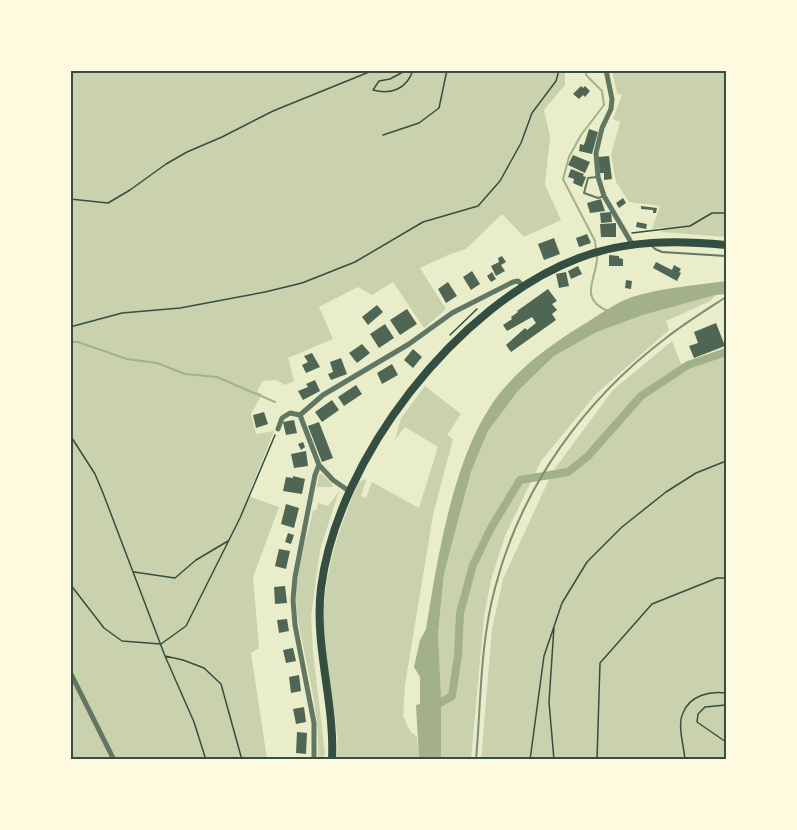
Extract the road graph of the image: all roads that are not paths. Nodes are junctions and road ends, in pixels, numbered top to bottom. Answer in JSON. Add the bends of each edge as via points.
{"nodes":[{"id":1,"x":606,"y":70,"type":"edge"},
{"id":2,"x":598,"y":177,"type":"junction"},
{"id":3,"x":604,"y":196,"type":"junction"},
{"id":4,"x":649,"y":243,"type":"junction"},
{"id":5,"x":632,"y":244,"type":"junction"},
{"id":6,"x":726,"y":245,"type":"edge"},
{"id":7,"x":726,"y":256,"type":"edge"},
{"id":8,"x":523,"y":286,"type":"junction"},
{"id":9,"x":300,"y":415,"type":"junction"},
{"id":10,"x":278,"y":429,"type":"road end"},
{"id":11,"x":319,"y":465,"type":"junction"},
{"id":12,"x":350,"y":492,"type":"junction"},
{"id":13,"x":70,"y":672,"type":"edge"},
{"id":14,"x":114,"y":759,"type":"edge"},
{"id":15,"x":314,"y":759,"type":"edge"},
{"id":16,"x":332,"y":759,"type":"edge"}],
"edges":[{"from":1,"to":2,"type":"street","via":[[612,99],[596,153]]},
{"from":2,"to":3,"type":"street"},
{"from":2,"to":3,"type":"lane","via":[[588,178],[584,193]]},
{"from":3,"to":5,"type":"street"},
{"from":4,"to":5,"type":"main road"},
{"from":4,"to":6,"type":"main road"},
{"from":4,"to":7,"type":"lane","via":[[662,252]]},
{"from":5,"to":8,"type":"main road","via":[[591,254]]},
{"from":8,"to":9,"type":"street","via":[[513,282],[452,313]]},
{"from":8,"to":12,"type":"main road","via":[[477,322],[424,376],[375,442]]},
{"from":9,"to":10,"type":"street","via":[[290,413],[282,418]]},
{"from":9,"to":11,"type":"street"},
{"from":11,"to":12,"type":"street"},
{"from":11,"to":15,"type":"street","via":[[293,600],[314,723]]},
{"from":12,"to":16,"type":"main road","via":[[325,567],[319,613]]},
{"from":13,"to":14,"type":"street"}]}
